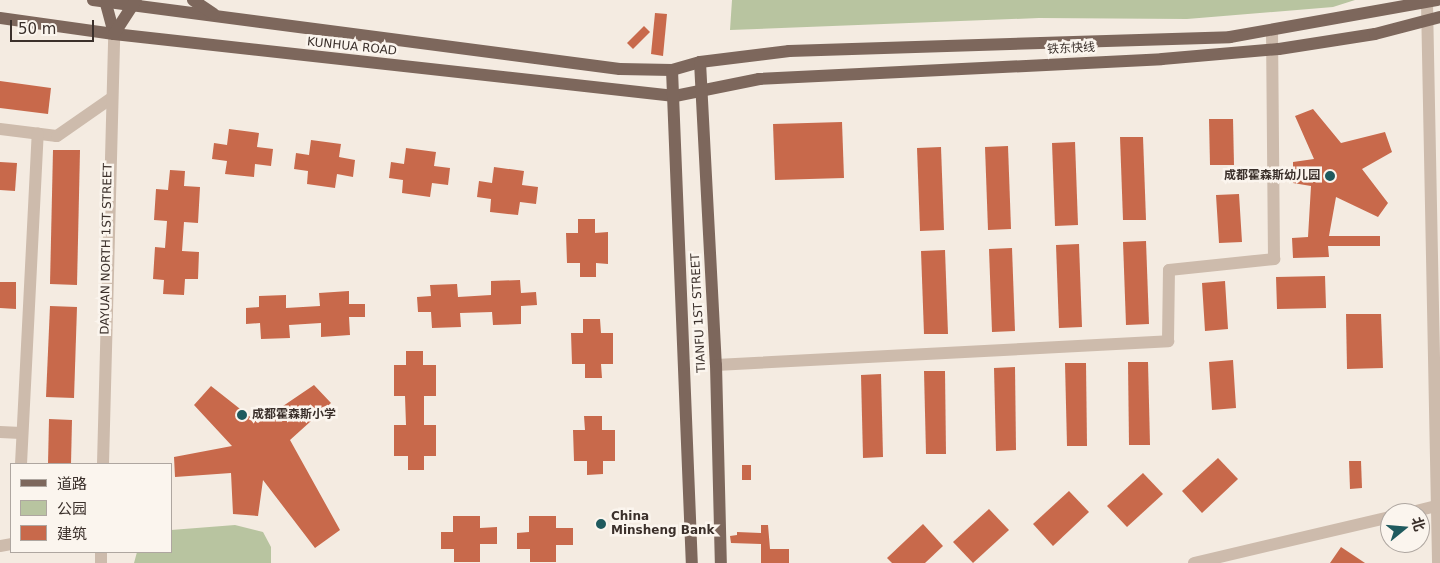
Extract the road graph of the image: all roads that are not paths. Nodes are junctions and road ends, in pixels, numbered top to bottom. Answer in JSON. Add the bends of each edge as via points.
{"nodes":[{"id":1,"x":101,"y":0,"type":"edge"},
{"id":2,"x":193,"y":0,"type":"edge"},
{"id":3,"x":1432,"y":2,"type":"edge"},
{"id":4,"x":135,"y":3,"type":"edge"},
{"id":5,"x":216,"y":15,"type":"junction"},
{"id":6,"x":1440,"y":17,"type":"edge"},
{"id":7,"x":0,"y":18,"type":"edge"},
{"id":8,"x":1427,"y":21,"type":"junction"},
{"id":9,"x":1272,"y":30,"type":"junction"},
{"id":10,"x":114,"y":34,"type":"junction"},
{"id":11,"x":1274,"y":49,"type":"junction"},
{"id":12,"x":700,"y":62,"type":"junction"},
{"id":13,"x":672,"y":70,"type":"junction"},
{"id":14,"x":701,"y":91,"type":"junction"},
{"id":15,"x":675,"y":96,"type":"junction"},
{"id":16,"x":110,"y":99,"type":"junction"},
{"id":17,"x":0,"y":129,"type":"edge"},
{"id":18,"x":38,"y":133,"type":"junction"},
{"id":19,"x":1436,"y":308,"type":"edge"},
{"id":20,"x":716,"y":365,"type":"junction"},
{"id":21,"x":0,"y":432,"type":"edge"},
{"id":22,"x":22,"y":433,"type":"junction"},
{"id":23,"x":21,"y":463,"type":"edge"},
{"id":24,"x":103,"y":463,"type":"edge"},
{"id":25,"x":1436,"y":506,"type":"junction"},
{"id":26,"x":1430,"y":508,"type":"edge"},
{"id":27,"x":1380,"y":519,"type":"edge"},
{"id":28,"x":692,"y":563,"type":"edge"},
{"id":29,"x":721,"y":563,"type":"edge"},
{"id":30,"x":1194,"y":563,"type":"edge"},
{"id":31,"x":1438,"y":563,"type":"edge"}],
"edges":[{"from":1,"to":4,"type":"main road","name":"KUNHUA ROAD"},
{"from":1,"to":10,"type":"main road"},
{"from":2,"to":5,"type":"main road"},
{"from":3,"to":8,"type":"street"},
{"from":3,"to":9,"type":"main road","name":"铁东快线"},
{"from":4,"to":5,"type":"main road","name":"KUNHUA ROAD"},
{"from":4,"to":10,"type":"main road"},
{"from":5,"to":13,"type":"main road","name":"KUNHUA ROAD","via":[[620,69]]},
{"from":6,"to":8,"type":"main road","name":"铁东快线"},
{"from":7,"to":10,"type":"main road","name":"KUNHUA ROAD"},
{"from":8,"to":11,"type":"main road","name":"铁东快线","via":[[1375,34]]},
{"from":8,"to":19,"type":"street"},
{"from":9,"to":11,"type":"street"},
{"from":9,"to":12,"type":"main road","name":"铁东快线","via":[[1230,37],[789,51]]},
{"from":10,"to":15,"type":"main road","name":"KUNHUA ROAD"},
{"from":10,"to":16,"type":"street","name":"DAYUAN NORTH 1ST STREET"},
{"from":11,"to":14,"type":"main road","name":"铁东快线","via":[[1162,59],[778,78]]},
{"from":11,"to":20,"type":"street","via":[[1274,259],[1169,270],[1168,342]]},
{"from":12,"to":13,"type":"main road","name":"KUNHUA ROAD"},
{"from":12,"to":14,"type":"main road","name":"TIANFU 1ST STREET"},
{"from":13,"to":15,"type":"main road","name":"TIANFU 1ST STREET"},
{"from":14,"to":15,"type":"main road","name":"KUNHUA ROAD"},
{"from":14,"to":20,"type":"main road","name":"TIANFU 1ST STREET"},
{"from":15,"to":28,"type":"main road","name":"TIANFU 1ST STREET"},
{"from":16,"to":18,"type":"street","via":[[57,136]]},
{"from":16,"to":24,"type":"street","name":"DAYUAN NORTH 1ST STREET"},
{"from":17,"to":18,"type":"street"},
{"from":18,"to":22,"type":"street"},
{"from":19,"to":25,"type":"street"},
{"from":20,"to":29,"type":"main road","name":"TIANFU 1ST STREET"},
{"from":21,"to":22,"type":"street"},
{"from":22,"to":23,"type":"street"},
{"from":25,"to":26,"type":"street"},
{"from":25,"to":31,"type":"street"},
{"from":27,"to":30,"type":"street"}]}
